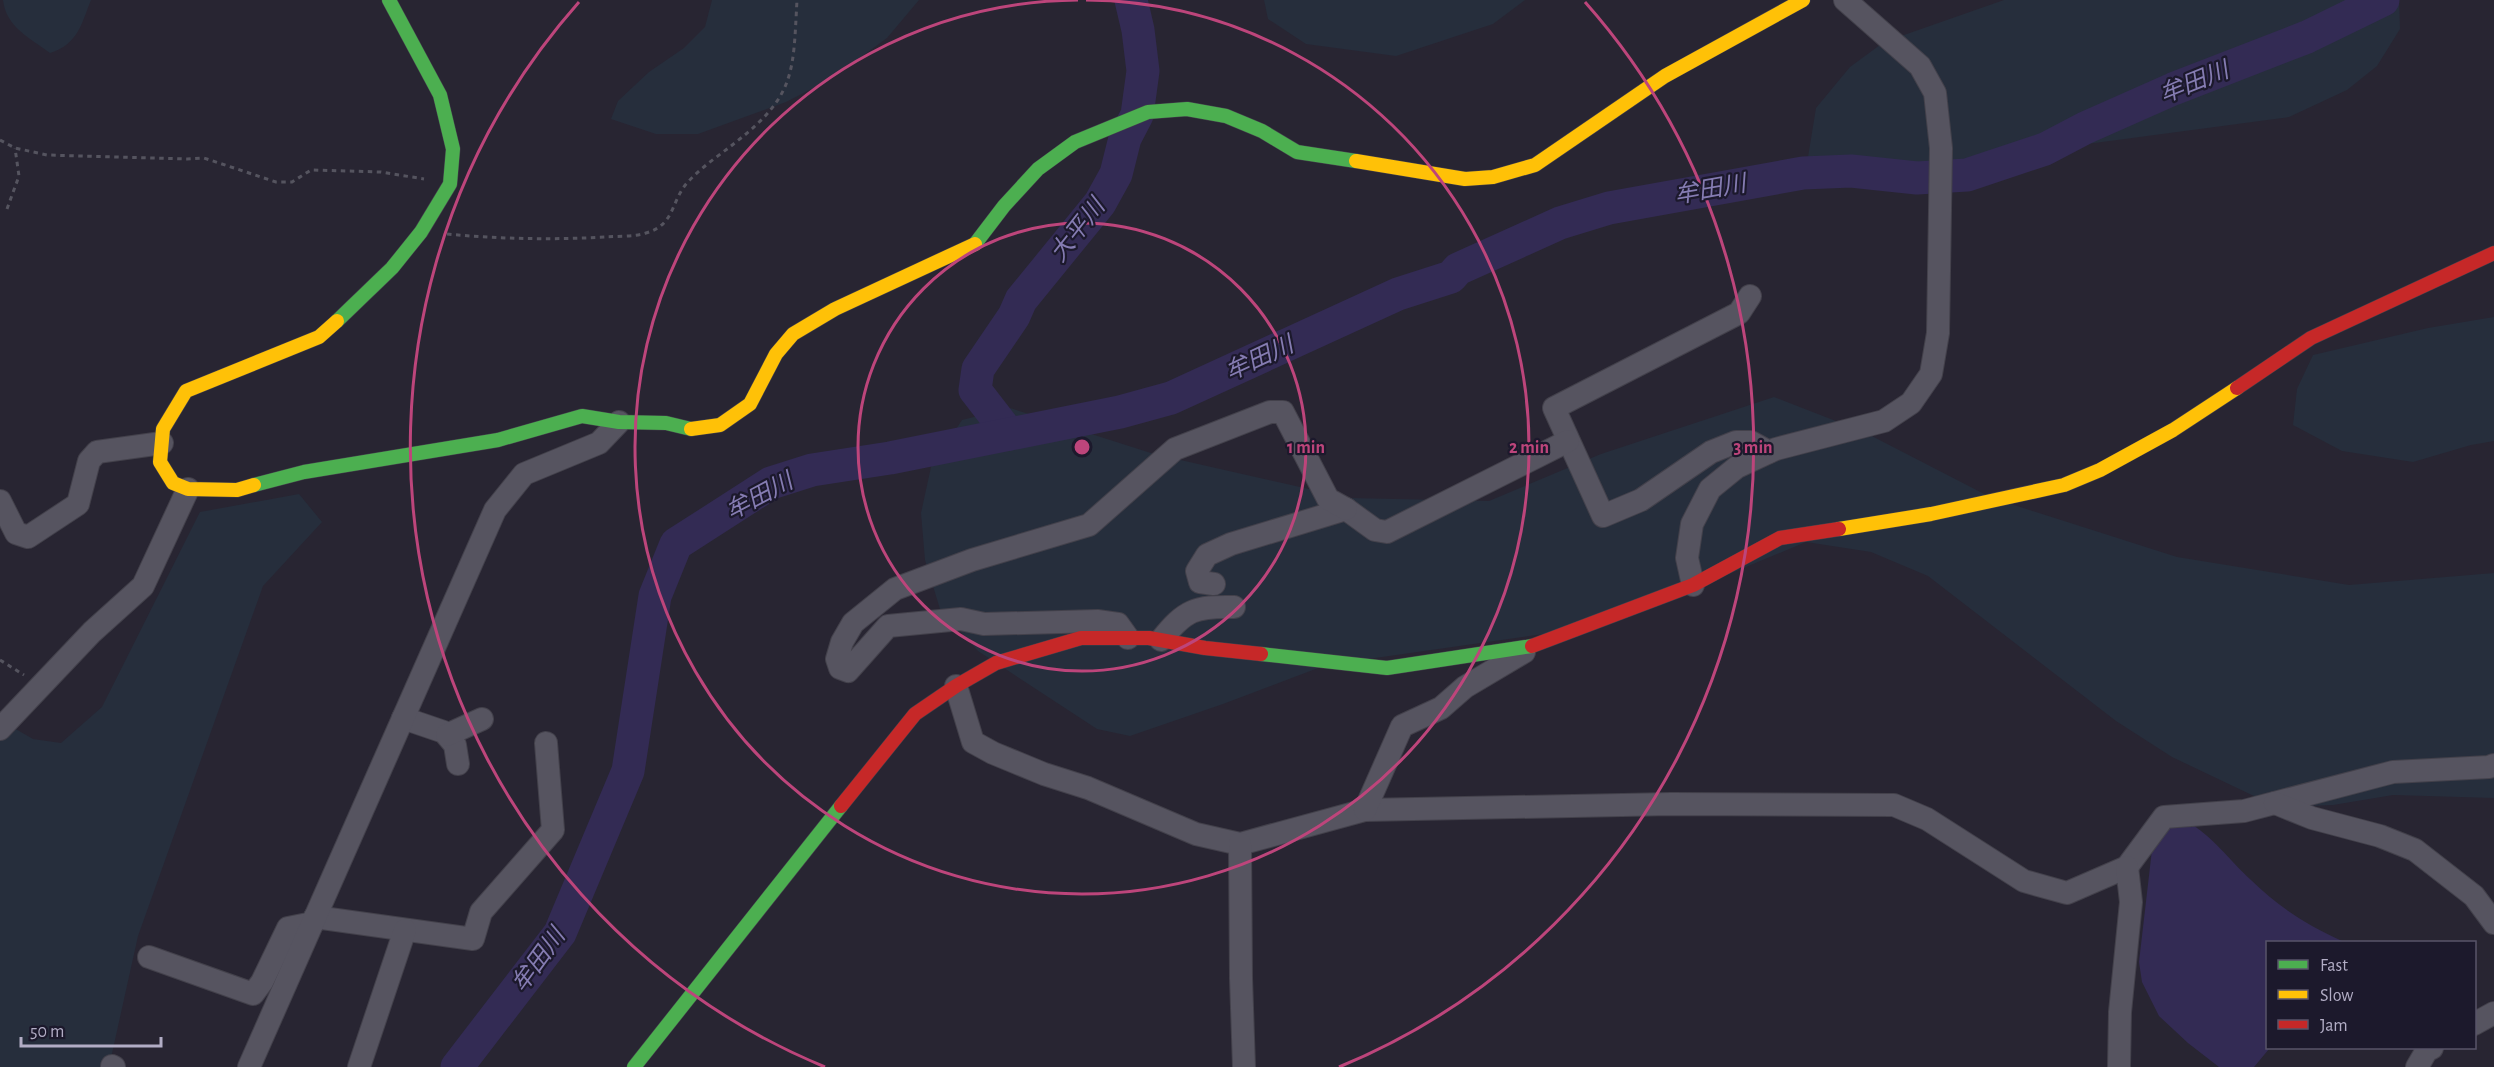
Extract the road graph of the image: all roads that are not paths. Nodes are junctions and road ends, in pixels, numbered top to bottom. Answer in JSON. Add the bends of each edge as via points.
{"nodes":[{"id":1,"x":389,"y":0,"type":"edge"},
{"id":2,"x":1803,"y":0,"type":"edge"},
{"id":3,"x":1845,"y":0,"type":"edge"},
{"id":4,"x":2494,"y":253,"type":"edge"},
{"id":5,"x":1750,"y":296,"type":"dead end"},
{"id":6,"x":619,"y":422,"type":"junction"},
{"id":7,"x":1568,"y":441,"type":"junction"},
{"id":8,"x":162,"y":443,"type":"junction"},
{"id":9,"x":1769,"y":452,"type":"junction"},
{"id":10,"x":188,"y":489,"type":"junction"},
{"id":11,"x":0,"y":501,"type":"edge"},
{"id":12,"x":1346,"y":509,"type":"junction"},
{"id":13,"x":1214,"y":584,"type":"dead end"},
{"id":14,"x":1693,"y":585,"type":"junction"},
{"id":15,"x":1234,"y":607,"type":"dead end"},
{"id":16,"x":1128,"y":638,"type":"junction"},
{"id":17,"x":1161,"y":640,"type":"junction"},
{"id":18,"x":1534,"y":646,"type":"junction"},
{"id":19,"x":956,"y":686,"type":"junction"},
{"id":20,"x":403,"y":718,"type":"junction"},
{"id":21,"x":482,"y":718,"type":"dead end"},
{"id":22,"x":0,"y":729,"type":"edge"},
{"id":23,"x":447,"y":735,"type":"junction"},
{"id":24,"x":546,"y":743,"type":"dead end"},
{"id":25,"x":458,"y":764,"type":"dead end"},
{"id":26,"x":2494,"y":765,"type":"edge"},
{"id":27,"x":2275,"y":803,"type":"junction"},
{"id":28,"x":1365,"y":810,"type":"junction"},
{"id":29,"x":1240,"y":844,"type":"junction"},
{"id":30,"x":2127,"y":867,"type":"junction"},
{"id":31,"x":314,"y":920,"type":"junction"},
{"id":32,"x":2494,"y":923,"type":"edge"},
{"id":33,"x":405,"y":930,"type":"junction"},
{"id":34,"x":149,"y":957,"type":"dead end"},
{"id":35,"x":2494,"y":1013,"type":"edge"},
{"id":36,"x":2476,"y":1023,"type":"edge"},
{"id":37,"x":2429,"y":1049,"type":"edge"},
{"id":38,"x":249,"y":1067,"type":"edge"},
{"id":39,"x":359,"y":1067,"type":"edge"},
{"id":40,"x":634,"y":1067,"type":"edge"},
{"id":41,"x":1244,"y":1067,"type":"edge"},
{"id":42,"x":2119,"y":1067,"type":"edge"},
{"id":43,"x":2417,"y":1067,"type":"edge"}],
"edges":[{"from":1,"to":8,"type":"street","via":[[440,95],[453,149],[450,184],[421,232],[356,305],[319,337],[186,391],[163,429]]},
{"from":2,"to":6,"type":"street","via":[[1665,76],[1535,165],[1493,177],[1465,179],[1297,152],[1226,116],[1187,109],[1148,112],[1075,142],[1038,169],[974,245],[835,309],[793,334],[776,354],[750,404],[720,424],[695,430],[666,423]]},
{"from":3,"to":9,"type":"street","via":[[1920,66],[1935,93],[1941,148],[1938,333],[1931,374],[1911,403],[1884,421]]},
{"from":4,"to":14,"type":"street","via":[[2311,338],[2217,402],[2100,470],[2064,485],[1931,514],[1780,538]]},
{"from":5,"to":7,"type":"street","via":[[1739,313],[1554,408]]},
{"from":6,"to":10,"type":"street","via":[[582,416],[498,440],[304,472],[237,490]]},
{"from":6,"to":20,"type":"street","via":[[599,443],[524,474],[495,510]]},
{"from":7,"to":9,"type":"street","via":[[1603,516],[1641,500],[1711,452],[1736,442],[1752,442]]},
{"from":7,"to":12,"type":"street","via":[[1387,532],[1375,530]]},
{"from":8,"to":10,"type":"street","via":[[160,462],[173,483]]},
{"from":8,"to":11,"type":"street","via":[[97,452],[89,461],[78,504],[28,537],[16,533]]},
{"from":9,"to":14,"type":"street","via":[[1737,467],[1710,489],[1692,524],[1687,558]]},
{"from":10,"to":22,"type":"street","via":[[143,586]]},
{"from":12,"to":13,"type":"street","via":[[1207,555],[1197,571],[1200,582]]},
{"from":12,"to":16,"type":"street","via":[[1328,499],[1282,412],[1270,412],[1175,449],[1089,525],[972,560],[896,589],[853,623],[837,659],[840,668],[848,671],[888,626],[961,619],[984,624],[1097,621],[1119,624]]},
{"from":14,"to":18,"type":"street"},
{"from":15,"to":17,"type":"street","via":[[1196,609],[1178,619]]},
{"from":16,"to":17,"type":"street"},
{"from":16,"to":19,"type":"street","via":[[1081,638],[1032,651],[996,663]]},
{"from":17,"to":18,"type":"street","via":[[1387,668]]},
{"from":18,"to":28,"type":"street","via":[[1465,687],[1442,708],[1402,726]]},
{"from":19,"to":29,"type":"street","via":[[973,742],[1196,834]]},
{"from":19,"to":40,"type":"street","via":[[915,714]]},
{"from":20,"to":23,"type":"street"},
{"from":20,"to":31,"type":"street"},
{"from":21,"to":23,"type":"street"},
{"from":23,"to":25,"type":"street","via":[[455,745]]},
{"from":24,"to":33,"type":"street","via":[[553,830],[480,912],[473,939]]},
{"from":26,"to":27,"type":"street","via":[[2393,772]]},
{"from":27,"to":30,"type":"street","via":[[2244,811],[2164,817]]},
{"from":27,"to":32,"type":"street","via":[[2415,850],[2474,896]]},
{"from":28,"to":29,"type":"street"},
{"from":28,"to":30,"type":"street","via":[[1671,804],[1894,805],[1927,819],[2024,881],[2067,893]]},
{"from":29,"to":41,"type":"street"},
{"from":30,"to":42,"type":"street","via":[[2131,902]]},
{"from":31,"to":33,"type":"street"},
{"from":31,"to":34,"type":"street","via":[[288,928],[253,994]]},
{"from":31,"to":38,"type":"street"},
{"from":33,"to":39,"type":"street"},
{"from":35,"to":36,"type":"street"},
{"from":37,"to":43,"type":"street"}]}
